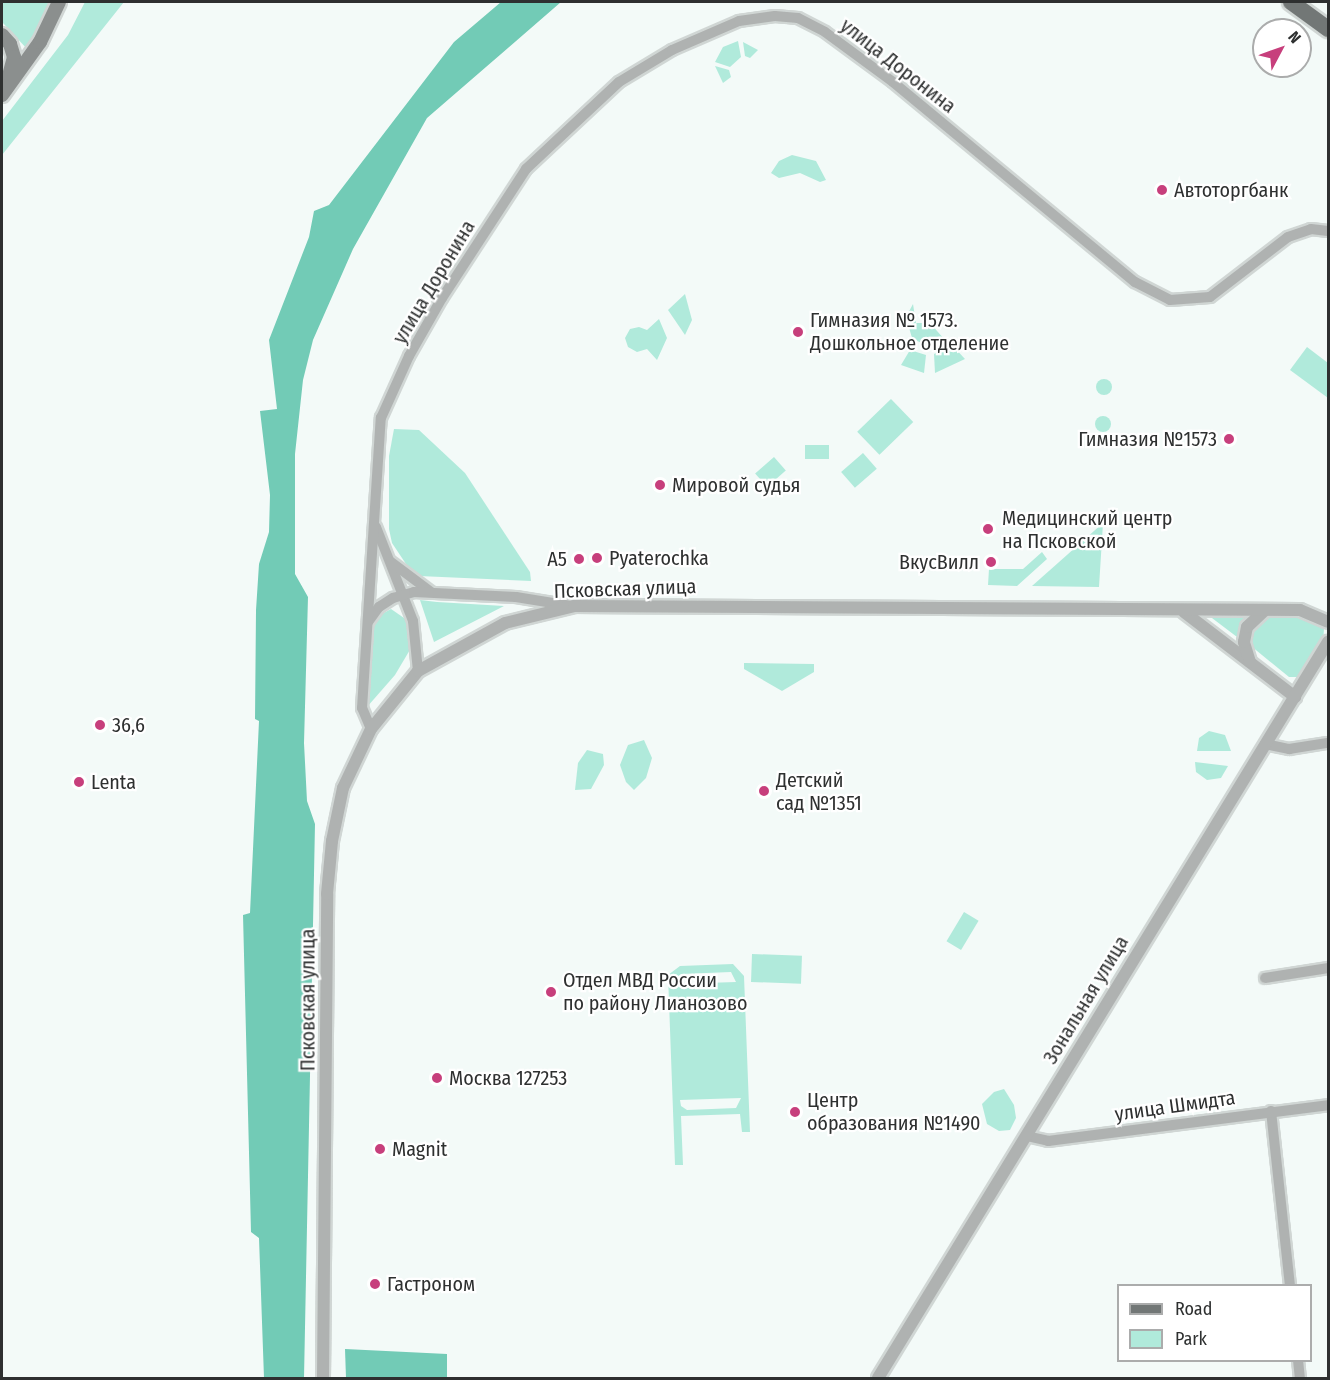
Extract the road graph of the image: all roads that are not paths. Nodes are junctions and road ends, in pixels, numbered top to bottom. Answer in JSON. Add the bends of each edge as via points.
{"nodes":[{"id":1,"x":59,"y":2,"type":"edge"},
{"id":2,"x":1292,"y":2,"type":"edge"},
{"id":3,"x":1329,"y":29,"type":"edge"},
{"id":4,"x":2,"y":35,"type":"edge"},
{"id":5,"x":1329,"y":231,"type":"edge"},
{"id":6,"x":374,"y":512,"type":"junction"},
{"id":7,"x":385,"y":554,"type":"junction"},
{"id":8,"x":431,"y":592,"type":"junction"},
{"id":9,"x":403,"y":595,"type":"junction"},
{"id":10,"x":574,"y":606,"type":"junction"},
{"id":11,"x":1266,"y":610,"type":"junction"},
{"id":12,"x":1184,"y":612,"type":"junction"},
{"id":13,"x":368,"y":622,"type":"junction"},
{"id":14,"x":1329,"y":622,"type":"edge"},
{"id":15,"x":1329,"y":642,"type":"edge"},
{"id":16,"x":1250,"y":662,"type":"junction"},
{"id":17,"x":418,"y":671,"type":"junction"},
{"id":18,"x":1295,"y":697,"type":"junction"},
{"id":19,"x":371,"y":729,"type":"junction"},
{"id":20,"x":1329,"y":743,"type":"edge"},
{"id":21,"x":1265,"y":744,"type":"junction"},
{"id":22,"x":1329,"y":968,"type":"edge"},
{"id":23,"x":1265,"y":978,"type":"dead end"},
{"id":24,"x":1329,"y":1105,"type":"edge"},
{"id":25,"x":1270,"y":1112,"type":"junction"},
{"id":26,"x":1027,"y":1136,"type":"junction"},
{"id":27,"x":1290,"y":1284,"type":"edge"},
{"id":28,"x":1298,"y":1362,"type":"edge"},
{"id":29,"x":323,"y":1378,"type":"edge"},
{"id":30,"x":878,"y":1378,"type":"edge"},
{"id":31,"x":1300,"y":1378,"type":"edge"}],
"edges":[{"from":1,"to":4,"type":"main road","via":[[40,42],[2,95],[14,57]]},
{"from":2,"to":3,"type":"main road"},
{"from":5,"to":6,"type":"street","name":"улица Доронина","via":[[1311,229],[1288,237],[1210,297],[1170,300],[1136,282],[893,82],[825,32],[798,18],[757,17],[710,31],[637,69],[526,169],[442,298],[409,356],[381,418]]},
{"from":6,"to":7,"type":"street"},
{"from":6,"to":13,"type":"street"},
{"from":7,"to":8,"type":"street","via":[[402,574]]},
{"from":7,"to":9,"type":"street"},
{"from":8,"to":9,"type":"street"},
{"from":8,"to":10,"type":"street","via":[[516,597]]},
{"from":9,"to":13,"type":"street","via":[[380,607]]},
{"from":9,"to":17,"type":"street","via":[[418,648]]},
{"from":10,"to":12,"type":"street","name":"Псковская улица"},
{"from":10,"to":17,"type":"street","name":"Псковская улица","via":[[505,624],[446,652]]},
{"from":11,"to":12,"type":"street","name":"Псковская улица"},
{"from":11,"to":14,"type":"street","name":"Псковская улица","via":[[1300,610]]},
{"from":11,"to":16,"type":"street","via":[[1247,627],[1244,642]]},
{"from":12,"to":16,"type":"street"},
{"from":13,"to":19,"type":"street","via":[[362,708]]},
{"from":15,"to":18,"type":"street","name":"Зональная улица"},
{"from":16,"to":18,"type":"street"},
{"from":17,"to":19,"type":"street","name":"Псковская улица"},
{"from":18,"to":21,"type":"street","name":"Зональная улица"},
{"from":19,"to":29,"type":"street","name":"Псковская улица","via":[[342,788],[327,894]]},
{"from":20,"to":21,"type":"street","via":[[1289,749]]},
{"from":21,"to":26,"type":"street","name":"Зональная улица"},
{"from":22,"to":23,"type":"street"},
{"from":24,"to":25,"type":"street","name":"улица Шмидта"},
{"from":25,"to":26,"type":"street","name":"улица Шмидта","via":[[1048,1141]]},
{"from":25,"to":27,"type":"street"},
{"from":26,"to":30,"type":"street","name":"Зональная улица"},
{"from":28,"to":31,"type":"street"}]}
